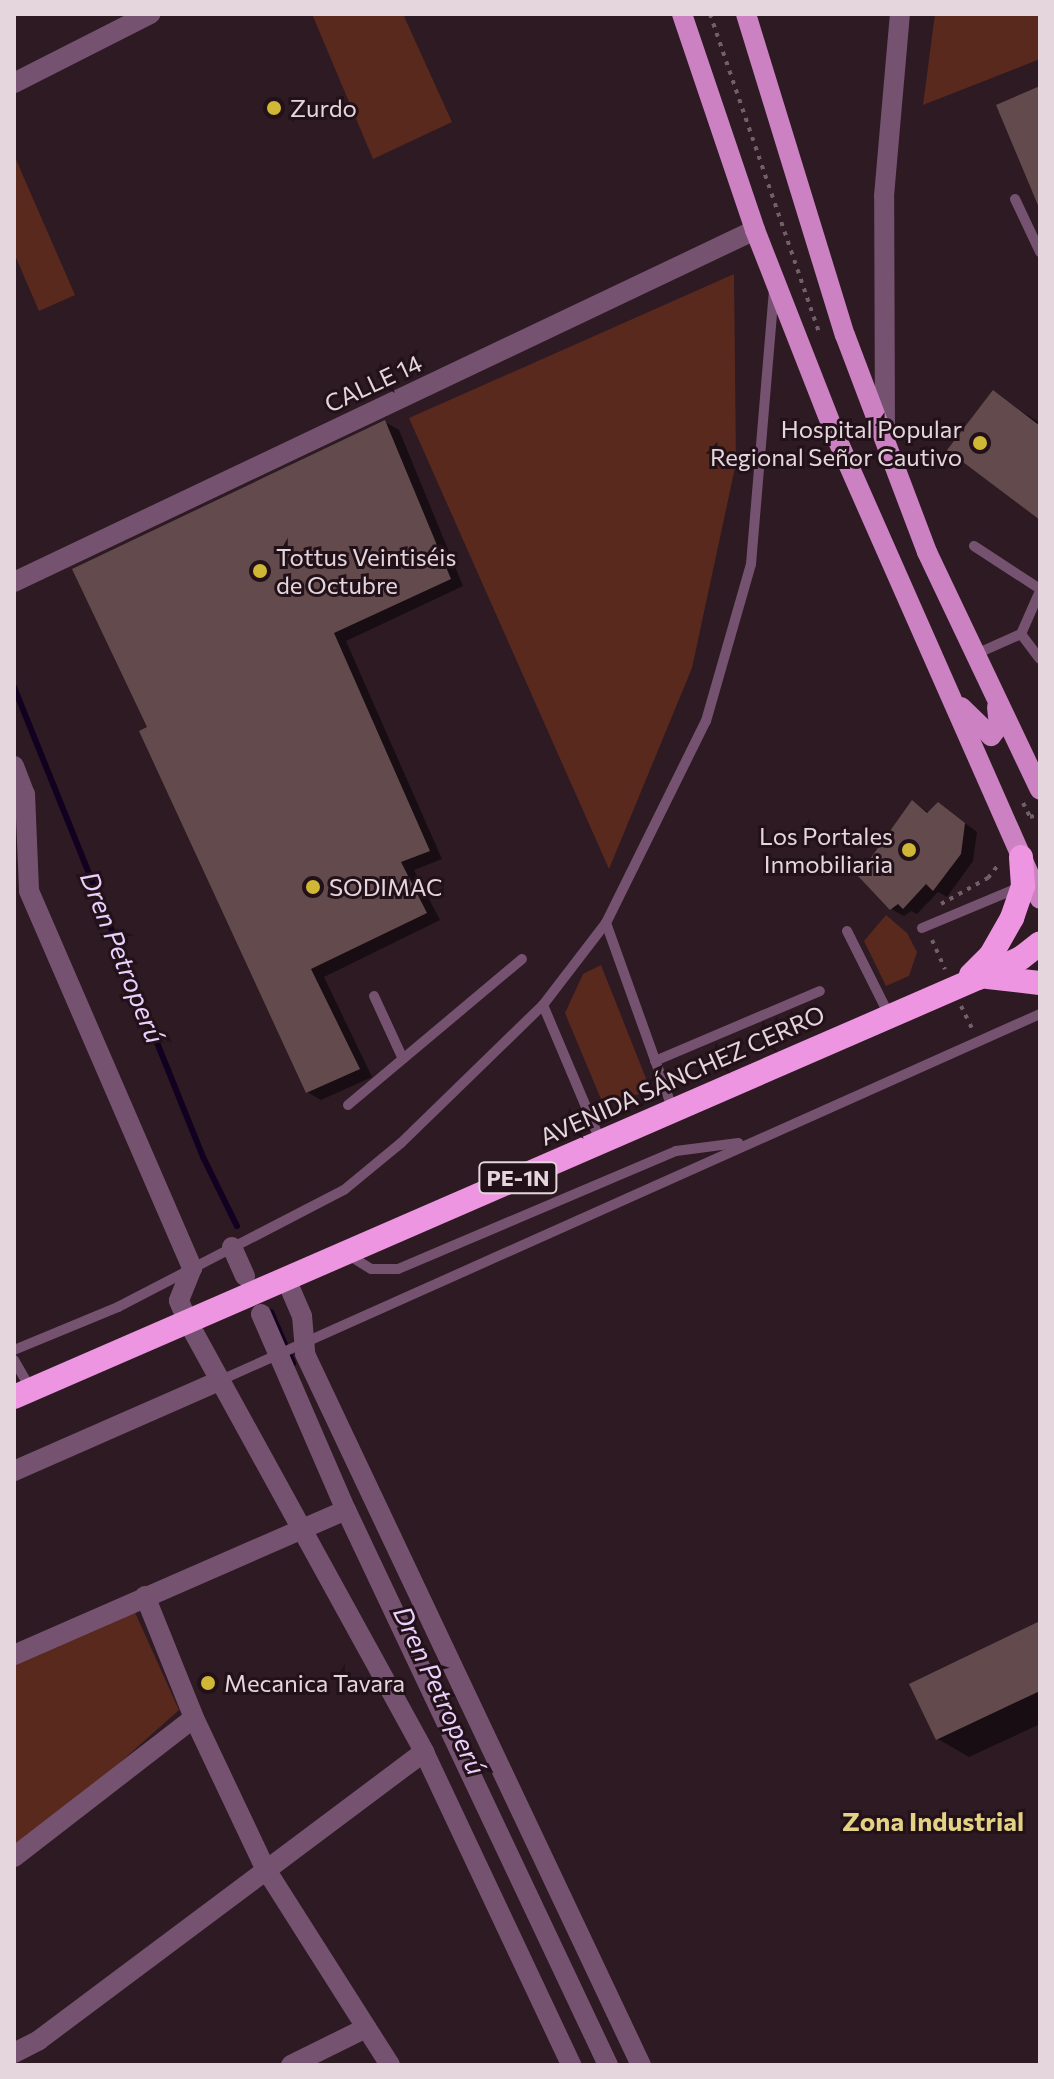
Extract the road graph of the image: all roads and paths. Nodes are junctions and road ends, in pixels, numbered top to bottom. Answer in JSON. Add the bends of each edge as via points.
{"nodes":[{"id":1,"x":150,"y":14,"type":"edge"},
{"id":2,"x":682,"y":14,"type":"edge"},
{"id":3,"x":746,"y":14,"type":"edge"},
{"id":4,"x":900,"y":14,"type":"edge"},
{"id":5,"x":14,"y":83,"type":"edge"},
{"id":6,"x":1015,"y":199,"type":"dead end"},
{"id":7,"x":755,"y":230,"type":"junction"},
{"id":8,"x":1040,"y":252,"type":"edge"},
{"id":9,"x":775,"y":282,"type":"junction"},
{"id":10,"x":886,"y":444,"type":"junction"},
{"id":11,"x":974,"y":546,"type":"dead end"},
{"id":12,"x":14,"y":582,"type":"edge"},
{"id":13,"x":1040,"y":590,"type":"edge"},
{"id":14,"x":1021,"y":634,"type":"junction"},
{"id":15,"x":976,"y":654,"type":"junction"},
{"id":16,"x":1040,"y":659,"type":"edge"},
{"id":17,"x":936,"y":666,"type":"junction"},
{"id":18,"x":990,"y":684,"type":"junction"},
{"id":19,"x":14,"y":766,"type":"edge"},
{"id":20,"x":1040,"y":790,"type":"edge"},
{"id":21,"x":19,"y":797,"type":"edge"},
{"id":22,"x":1040,"y":814,"type":"edge"},
{"id":23,"x":1008,"y":827,"type":"junction"},
{"id":24,"x":1021,"y":857,"type":"joint"},
{"id":25,"x":1031,"y":892,"type":"edge"},
{"id":26,"x":606,"y":923,"type":"junction"},
{"id":27,"x":925,"y":927,"type":"junction"},
{"id":28,"x":847,"y":931,"type":"dead end"},
{"id":29,"x":1034,"y":952,"type":"edge"},
{"id":30,"x":522,"y":959,"type":"dead end"},
{"id":31,"x":964,"y":983,"type":"junction"},
{"id":32,"x":1040,"y":983,"type":"edge"},
{"id":33,"x":820,"y":991,"type":"dead end"},
{"id":34,"x":374,"y":996,"type":"dead end"},
{"id":35,"x":543,"y":1005,"type":"junction"},
{"id":36,"x":1040,"y":1014,"type":"edge"},
{"id":37,"x":889,"y":1015,"type":"junction"},
{"id":38,"x":978,"y":1041,"type":"junction"},
{"id":39,"x":403,"y":1059,"type":"junction"},
{"id":40,"x":655,"y":1061,"type":"junction"},
{"id":41,"x":348,"y":1105,"type":"dead end"},
{"id":42,"x":673,"y":1110,"type":"junction"},
{"id":43,"x":752,"y":1141,"type":"junction"},
{"id":44,"x":601,"y":1142,"type":"junction"},
{"id":45,"x":232,"y":1247,"type":"junction"},
{"id":46,"x":346,"y":1253,"type":"junction"},
{"id":47,"x":192,"y":1268,"type":"junction"},
{"id":48,"x":245,"y":1276,"type":"dead end"},
{"id":49,"x":286,"y":1279,"type":"junction"},
{"id":50,"x":261,"y":1314,"type":"dead end"},
{"id":51,"x":188,"y":1322,"type":"junction"},
{"id":52,"x":303,"y":1340,"type":"junction"},
{"id":53,"x":14,"y":1350,"type":"edge"},
{"id":54,"x":276,"y":1353,"type":"junction"},
{"id":55,"x":14,"y":1360,"type":"edge"},
{"id":56,"x":221,"y":1380,"type":"junction"},
{"id":57,"x":23,"y":1393,"type":"edge"},
{"id":58,"x":14,"y":1471,"type":"edge"},
{"id":59,"x":346,"y":1510,"type":"junction"},
{"id":60,"x":301,"y":1532,"type":"junction"},
{"id":61,"x":145,"y":1596,"type":"junction"},
{"id":62,"x":14,"y":1655,"type":"edge"},
{"id":63,"x":194,"y":1718,"type":"junction"},
{"id":64,"x":424,"y":1752,"type":"junction"},
{"id":65,"x":14,"y":1857,"type":"edge"},
{"id":66,"x":265,"y":1868,"type":"junction"},
{"id":67,"x":366,"y":2028,"type":"junction"},
{"id":68,"x":14,"y":2053,"type":"edge"},
{"id":69,"x":291,"y":2065,"type":"edge"},
{"id":70,"x":390,"y":2065,"type":"edge"},
{"id":71,"x":571,"y":2065,"type":"edge"},
{"id":72,"x":608,"y":2065,"type":"edge"},
{"id":73,"x":641,"y":2065,"type":"edge"}],
"edges":[{"from":1,"to":5,"type":"street"},
{"from":2,"to":7,"type":"main road"},
{"from":3,"to":10,"type":"main road","via":[[845,335]]},
{"from":4,"to":10,"type":"street","via":[[884,196]]},
{"from":6,"to":8,"type":"lane"},
{"from":7,"to":9,"type":"main road"},
{"from":7,"to":12,"type":"street","name":"CALLE 14"},
{"from":9,"to":17,"type":"main road"},
{"from":9,"to":26,"type":"lane","via":[[751,564],[706,721]]},
{"from":10,"to":15,"type":"main road","via":[[927,552]]},
{"from":11,"to":13,"type":"lane"},
{"from":13,"to":14,"type":"lane"},
{"from":14,"to":15,"type":"lane"},
{"from":14,"to":16,"type":"lane"},
{"from":15,"to":18,"type":"main road"},
{"from":17,"to":18,"type":"main road","via":[[955,699],[991,736],[999,720]]},
{"from":17,"to":23,"type":"main road"},
{"from":18,"to":20,"type":"main road"},
{"from":19,"to":21,"type":"street"},
{"from":21,"to":47,"type":"street","via":[[29,891]]},
{"from":22,"to":23,"type":"path"},
{"from":23,"to":24,"type":"main road"},
{"from":23,"to":27,"type":"path","via":[[1000,831],[1002,855],[993,873],[946,897]]},
{"from":24,"to":25,"type":"highway"},
{"from":25,"to":27,"type":"lane"},
{"from":25,"to":31,"type":"highway","via":[[1004,936]]},
{"from":26,"to":35,"type":"lane"},
{"from":26,"to":40,"type":"lane"},
{"from":27,"to":31,"type":"path"},
{"from":28,"to":37,"type":"lane"},
{"from":29,"to":31,"type":"highway","name":"AVENIDA SÁNCHEZ CERRO","number":"PE-1N"},
{"from":30,"to":39,"type":"lane"},
{"from":31,"to":32,"type":"highway","via":[[1021,976]]},
{"from":31,"to":37,"type":"highway","name":"AVENIDA SÁNCHEZ CERRO","number":"PE-1N"},
{"from":31,"to":38,"type":"path"},
{"from":33,"to":40,"type":"lane"},
{"from":34,"to":39,"type":"lane"},
{"from":35,"to":44,"type":"lane"},
{"from":35,"to":45,"type":"lane","via":[[373,1168],[344,1190]]},
{"from":36,"to":38,"type":"lane"},
{"from":37,"to":42,"type":"highway","name":"AVENIDA SÁNCHEZ CERRO","number":"PE-1N"},
{"from":38,"to":43,"type":"lane"},
{"from":39,"to":41,"type":"lane"},
{"from":40,"to":42,"type":"lane"},
{"from":42,"to":44,"type":"highway","name":"AVENIDA SÁNCHEZ CERRO","number":"PE-1N"},
{"from":43,"to":46,"type":"lane","via":[[676,1151],[398,1269],[371,1269]]},
{"from":43,"to":52,"type":"lane"},
{"from":44,"to":46,"type":"highway","name":"AVENIDA SÁNCHEZ CERRO","number":"PE-1N"},
{"from":45,"to":47,"type":"lane"},
{"from":45,"to":48,"type":"street"},
{"from":46,"to":49,"type":"highway","name":"AVENIDA SÁNCHEZ CERRO","number":"PE-1N"},
{"from":47,"to":51,"type":"street","via":[[179,1301]]},
{"from":47,"to":53,"type":"lane","via":[[118,1307]]},
{"from":49,"to":51,"type":"highway","name":"AVENIDA SÁNCHEZ CERRO","number":"PE-1N"},
{"from":49,"to":52,"type":"street","via":[[302,1316]]},
{"from":50,"to":54,"type":"street"},
{"from":51,"to":56,"type":"street"},
{"from":51,"to":57,"type":"highway","name":"AVENIDA SÁNCHEZ CERRO","number":"PE-1N"},
{"from":52,"to":54,"type":"lane"},
{"from":52,"to":73,"type":"street","via":[[305,1354]]},
{"from":54,"to":56,"type":"lane"},
{"from":54,"to":59,"type":"street"},
{"from":55,"to":57,"type":"lane"},
{"from":56,"to":58,"type":"street"},
{"from":56,"to":60,"type":"street"},
{"from":59,"to":60,"type":"street"},
{"from":59,"to":72,"type":"street"},
{"from":60,"to":61,"type":"street"},
{"from":60,"to":64,"type":"street"},
{"from":61,"to":62,"type":"street"},
{"from":61,"to":63,"type":"street"},
{"from":63,"to":65,"type":"street"},
{"from":63,"to":66,"type":"street"},
{"from":64,"to":66,"type":"street"},
{"from":64,"to":71,"type":"street"},
{"from":66,"to":67,"type":"street"},
{"from":66,"to":68,"type":"street","via":[[39,2040]]},
{"from":67,"to":69,"type":"street"},
{"from":67,"to":70,"type":"street"}]}
